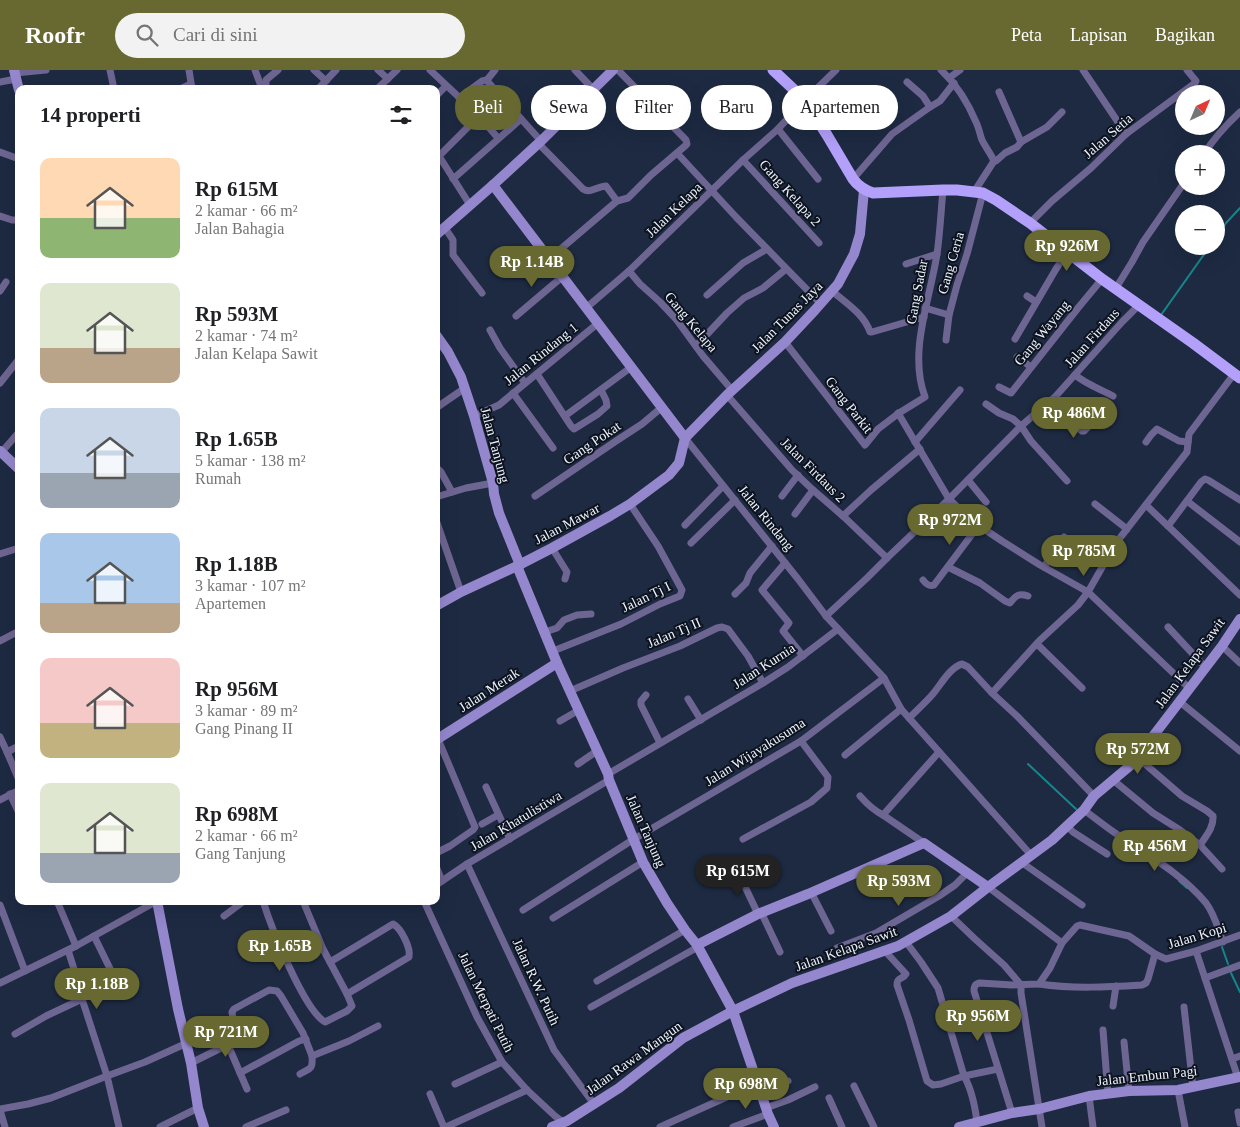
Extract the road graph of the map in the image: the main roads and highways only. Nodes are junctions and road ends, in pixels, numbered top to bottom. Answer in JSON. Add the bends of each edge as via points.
{"nodes":[{"id":1,"x":773,"y":70,"type":"edge"},
{"id":2,"x":1237,"y":376,"type":"edge"}],
"edges":[{"from":1,"to":2,"type":"main road","via":[[805,100],[856,184],[864,190],[873,193],[943,190],[978,193],[996,200]]}]}
